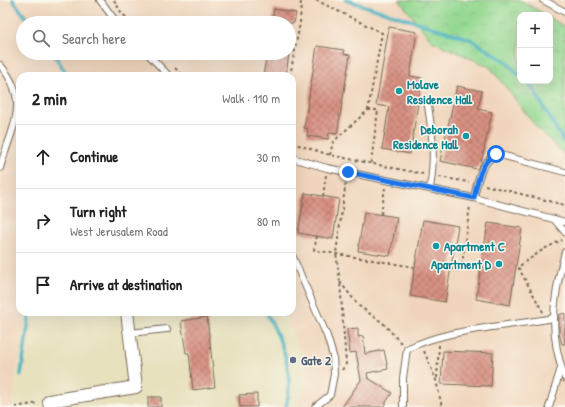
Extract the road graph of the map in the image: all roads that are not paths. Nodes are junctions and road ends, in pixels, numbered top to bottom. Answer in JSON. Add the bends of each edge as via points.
{"nodes":[{"id":1,"x":100,"y":0,"type":"edge"},
{"id":2,"x":543,"y":0,"type":"edge"},
{"id":3,"x":565,"y":12,"type":"edge"},
{"id":4,"x":112,"y":16,"type":"edge"},
{"id":5,"x":154,"y":60,"type":"edge"},
{"id":6,"x":0,"y":65,"type":"edge"},
{"id":7,"x":165,"y":72,"type":"edge"},
{"id":8,"x":16,"y":91,"type":"edge"},
{"id":9,"x":428,"y":106,"type":"dead end"},
{"id":10,"x":16,"y":117,"type":"edge"},
{"id":11,"x":296,"y":159,"type":"edge"},
{"id":12,"x":0,"y":168,"type":"edge"},
{"id":13,"x":565,"y":172,"type":"edge"},
{"id":14,"x":430,"y":188,"type":"junction"},
{"id":15,"x":473,"y":198,"type":"junction"},
{"id":16,"x":554,"y":219,"type":"junction"},
{"id":17,"x":565,"y":222,"type":"edge"},
{"id":18,"x":565,"y":232,"type":"edge"},
{"id":19,"x":565,"y":252,"type":"edge"},
{"id":20,"x":563,"y":262,"type":"edge"},
{"id":21,"x":296,"y":264,"type":"edge"},
{"id":22,"x":127,"y":316,"type":"edge"},
{"id":23,"x":549,"y":318,"type":"junction"},
{"id":24,"x":167,"y":329,"type":"dead end"},
{"id":25,"x":129,"y":334,"type":"junction"},
{"id":26,"x":561,"y":368,"type":"junction"},
{"id":27,"x":565,"y":378,"type":"edge"},
{"id":28,"x":50,"y":404,"type":"edge"},
{"id":29,"x":315,"y":407,"type":"edge"},
{"id":30,"x":403,"y":407,"type":"edge"},
{"id":31,"x":550,"y":407,"type":"edge"}],
"edges":[{"from":1,"to":4,"type":"lane"},
{"from":2,"to":3,"type":"lane"},
{"from":5,"to":7,"type":"lane"},
{"from":6,"to":8,"type":"lane"},
{"from":9,"to":14,"type":"lane","via":[[434,144]]},
{"from":10,"to":12,"type":"lane"},
{"from":11,"to":14,"type":"lane","via":[[327,168]]},
{"from":13,"to":15,"type":"lane","via":[[496,154],[489,157],[485,163]]},
{"from":14,"to":15,"type":"lane"},
{"from":15,"to":16,"type":"lane"},
{"from":16,"to":17,"type":"lane"},
{"from":16,"to":18,"type":"lane"},
{"from":19,"to":20,"type":"lane"},
{"from":20,"to":23,"type":"lane"},
{"from":21,"to":29,"type":"lane","via":[[333,356],[334,374],[330,395]]},
{"from":22,"to":25,"type":"street"},
{"from":23,"to":26,"type":"lane"},
{"from":23,"to":30,"type":"lane","via":[[440,337],[407,349]]},
{"from":24,"to":25,"type":"lane"},
{"from":25,"to":28,"type":"street","via":[[136,387]]},
{"from":26,"to":27,"type":"lane"},
{"from":26,"to":31,"type":"lane"}]}
